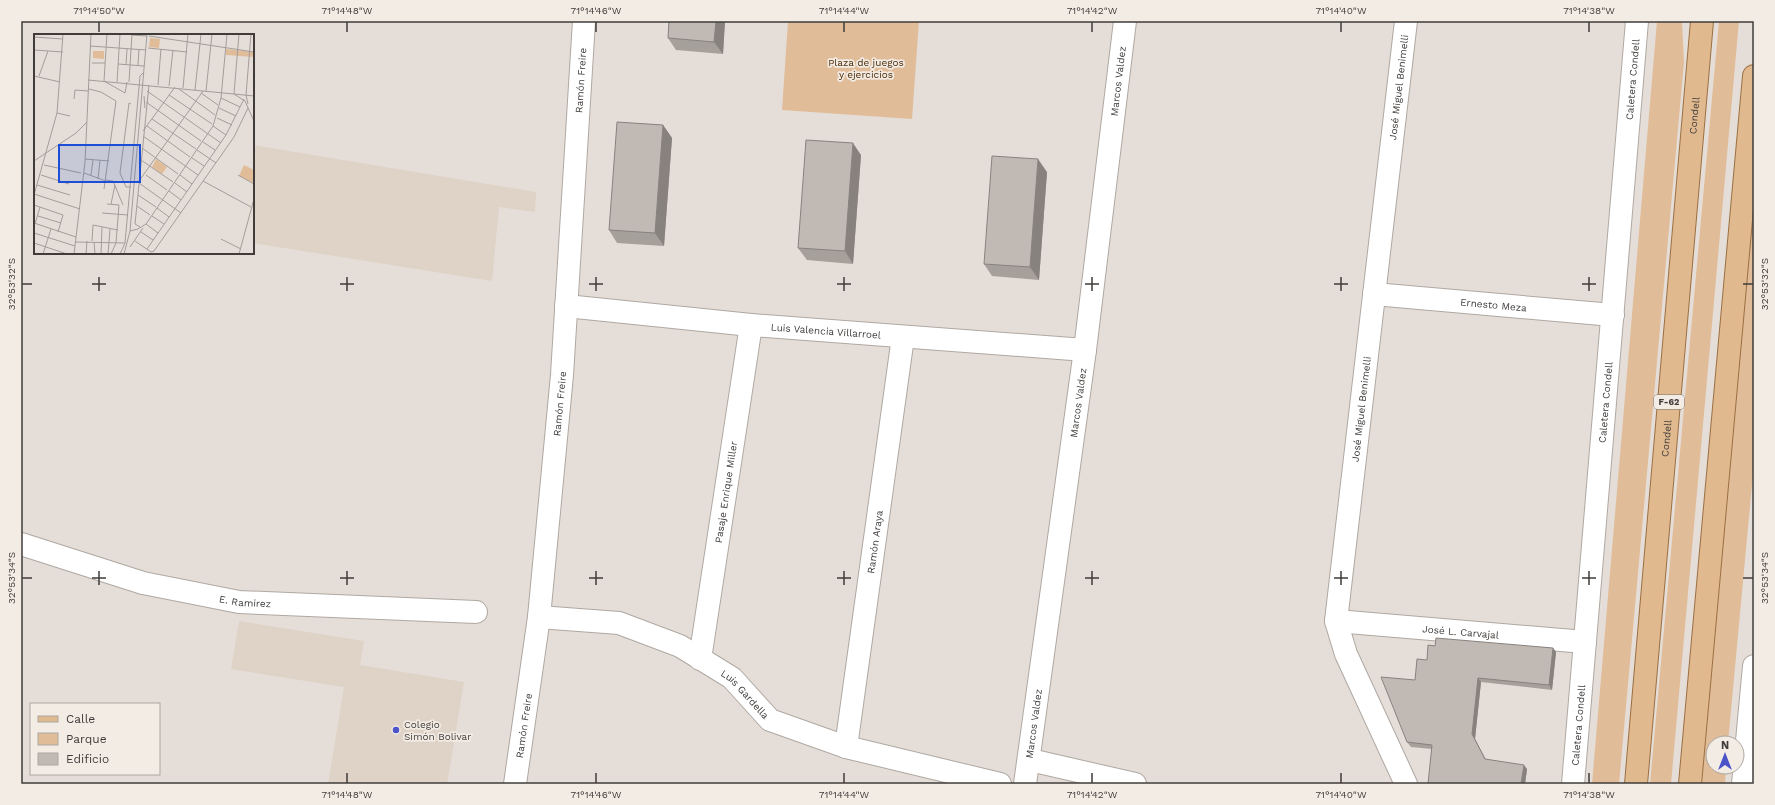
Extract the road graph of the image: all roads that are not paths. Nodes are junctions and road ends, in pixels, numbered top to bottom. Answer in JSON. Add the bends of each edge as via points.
{"nodes":[{"id":1,"x":584,"y":21,"type":"edge"},
{"id":2,"x":1125,"y":21,"type":"edge"},
{"id":3,"x":1406,"y":21,"type":"edge"},
{"id":4,"x":1637,"y":21,"type":"edge"},
{"id":5,"x":1702,"y":21,"type":"edge"},
{"id":6,"x":1754,"y":76,"type":"edge"},
{"id":7,"x":1374,"y":294,"type":"junction"},
{"id":8,"x":566,"y":306,"type":"junction"},
{"id":9,"x":1613,"y":315,"type":"junction"},
{"id":10,"x":751,"y":325,"type":"junction"},
{"id":11,"x":903,"y":337,"type":"junction"},
{"id":12,"x":1085,"y":350,"type":"junction"},
{"id":13,"x":21,"y":544,"type":"edge"},
{"id":14,"x":476,"y":612,"type":"dead end"},
{"id":15,"x":539,"y":617,"type":"junction"},
{"id":16,"x":1336,"y":621,"type":"junction"},
{"id":17,"x":1585,"y":642,"type":"junction"},
{"id":18,"x":700,"y":659,"type":"junction"},
{"id":19,"x":1754,"y":666,"type":"edge"},
{"id":20,"x":846,"y":747,"type":"junction"},
{"id":21,"x":1030,"y":760,"type":"junction"},
{"id":22,"x":515,"y":784,"type":"edge"},
{"id":23,"x":1000,"y":784,"type":"edge"},
{"id":24,"x":1025,"y":784,"type":"edge"},
{"id":25,"x":1135,"y":784,"type":"edge"},
{"id":26,"x":1406,"y":784,"type":"edge"},
{"id":27,"x":1573,"y":784,"type":"edge"},
{"id":28,"x":1636,"y":784,"type":"edge"},
{"id":29,"x":1690,"y":784,"type":"edge"},
{"id":30,"x":1743,"y":784,"type":"edge"}],
"edges":[{"from":1,"to":8,"type":"street","name":"Ramón Freire"},
{"from":2,"to":12,"type":"street","name":"Marcos Valdez"},
{"from":3,"to":7,"type":"street","name":"José Miguel Benimelli"},
{"from":4,"to":9,"type":"street","name":"Caletera Condell"},
{"from":5,"to":28,"type":"main road","name":"Condell","number":"F-62"},
{"from":6,"to":29,"type":"main road"},
{"from":7,"to":9,"type":"street","name":"Ernesto Meza"},
{"from":7,"to":16,"type":"street","name":"José Miguel Benimelli"},
{"from":8,"to":10,"type":"street","name":"Luis Valencia Villarroel"},
{"from":8,"to":15,"type":"street","name":"Ramón Freire"},
{"from":9,"to":17,"type":"street","name":"Caletera Condell"},
{"from":10,"to":11,"type":"street","name":"Luis Valencia Villarroel"},
{"from":10,"to":18,"type":"street","name":"Pasaje Enrique Miller"},
{"from":11,"to":12,"type":"street","name":"Luis Valencia Villarroel"},
{"from":11,"to":20,"type":"street","name":"Ramón Araya"},
{"from":12,"to":21,"type":"street","name":"Marcos Valdez"},
{"from":13,"to":14,"type":"street","name":"E. Ramirez","via":[[143,583],[238,602]]},
{"from":15,"to":18,"type":"street","name":"Luis Gardella","via":[[619,624],[680,646]]},
{"from":15,"to":22,"type":"street","name":"Ramón Freire"},
{"from":16,"to":17,"type":"street","name":"José L. Carvajal"},
{"from":16,"to":26,"type":"street","name":"José Miguel Benimelli","via":[[1346,654]]},
{"from":17,"to":27,"type":"street","name":"Caletera Condell"},
{"from":18,"to":20,"type":"street","name":"Luis Gardella","via":[[732,678],[770,720]]},
{"from":19,"to":30,"type":"street"},
{"from":20,"to":23,"type":"street","name":"Luis Gardella"},
{"from":21,"to":24,"type":"street","name":"Marcos Valdez"},
{"from":21,"to":25,"type":"street"}]}
